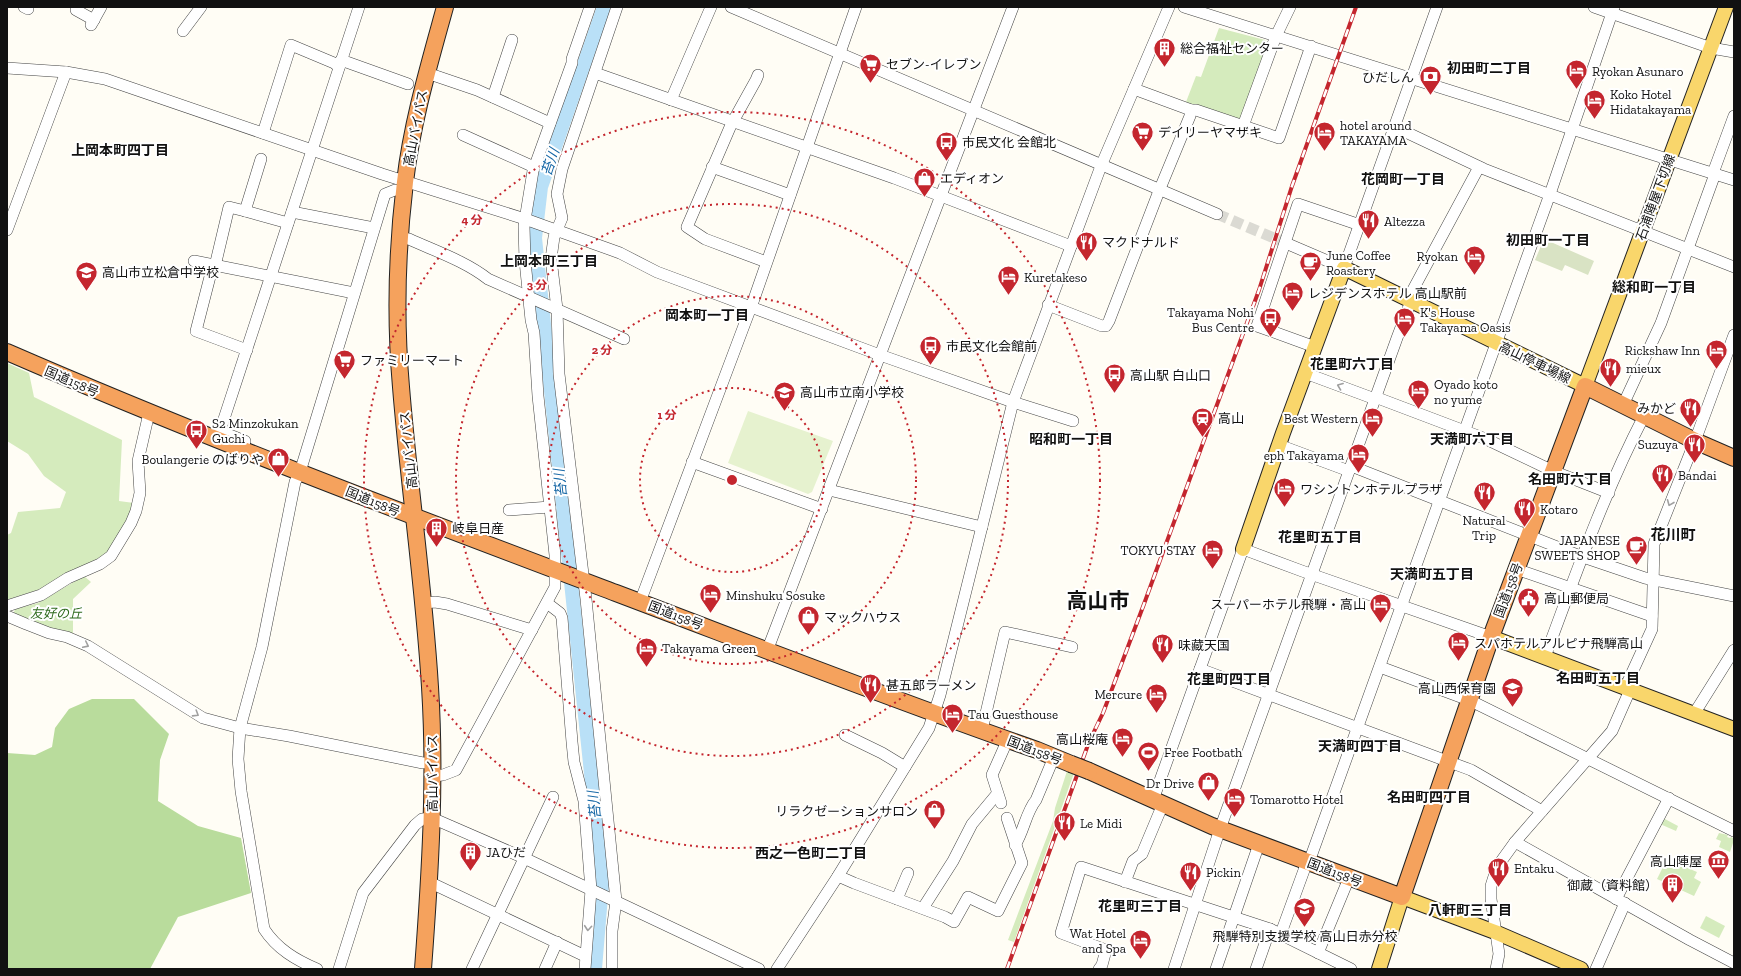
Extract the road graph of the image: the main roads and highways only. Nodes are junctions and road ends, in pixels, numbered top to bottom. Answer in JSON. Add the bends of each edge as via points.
{"nodes":[{"id":1,"x":435,"y":7,"type":"edge"},
{"id":2,"x":445,"y":7,"type":"edge"},
{"id":3,"x":1726,"y":7,"type":"edge"},
{"id":4,"x":399,"y":183,"type":"junction"},
{"id":5,"x":7,"y":352,"type":"edge"},
{"id":6,"x":1585,"y":386,"type":"junction"},
{"id":7,"x":1734,"y":458,"type":"edge"},
{"id":8,"x":410,"y":516,"type":"junction"},
{"id":9,"x":1243,"y":549,"type":"road end"},
{"id":10,"x":1491,"y":637,"type":"junction"},
{"id":11,"x":1734,"y":730,"type":"edge"},
{"id":12,"x":427,"y":818,"type":"junction"},
{"id":13,"x":1402,"y":897,"type":"junction"},
{"id":14,"x":413,"y":969,"type":"edge"},
{"id":15,"x":423,"y":969,"type":"edge"},
{"id":16,"x":1378,"y":969,"type":"edge"},
{"id":17,"x":1581,"y":969,"type":"edge"}],
"edges":[{"from":1,"to":4,"type":"highway","name":"高山バイパス","via":[[416,70]]},
{"from":2,"to":4,"type":"highway","name":"高山バイパス"},
{"from":3,"to":6,"type":"main road","name":"石浦陣屋下切線"},
{"from":4,"to":8,"type":"highway","name":"高山バイパス","via":[[401,385]]},
{"from":4,"to":8,"type":"highway","name":"高山バイパス","via":[[388,273],[390,378]]},
{"from":5,"to":8,"type":"highway","name":"国道158号","via":[[149,413]]},
{"from":6,"to":7,"type":"highway"},
{"from":6,"to":9,"type":"main road","name":"高山停車場線","via":[[1344,268]]},
{"from":6,"to":10,"type":"highway","name":"国道158号"},
{"from":8,"to":12,"type":"highway","name":"高山バイパス"},
{"from":8,"to":12,"type":"highway","name":"高山バイパス","via":[[423,604],[430,687],[433,776]]},
{"from":8,"to":13,"type":"highway","name":"国道158号","bridge":true,"via":[[1054,756],[1220,829]]},
{"from":10,"to":11,"type":"main road"},
{"from":10,"to":13,"type":"highway","name":"国道158号"},
{"from":12,"to":14,"type":"highway","name":"高山バイパス"},
{"from":12,"to":15,"type":"highway","name":"高山バイパス","via":[[430,882]]},
{"from":13,"to":16,"type":"main road"},
{"from":13,"to":17,"type":"main road","via":[[1495,932]]}]}
